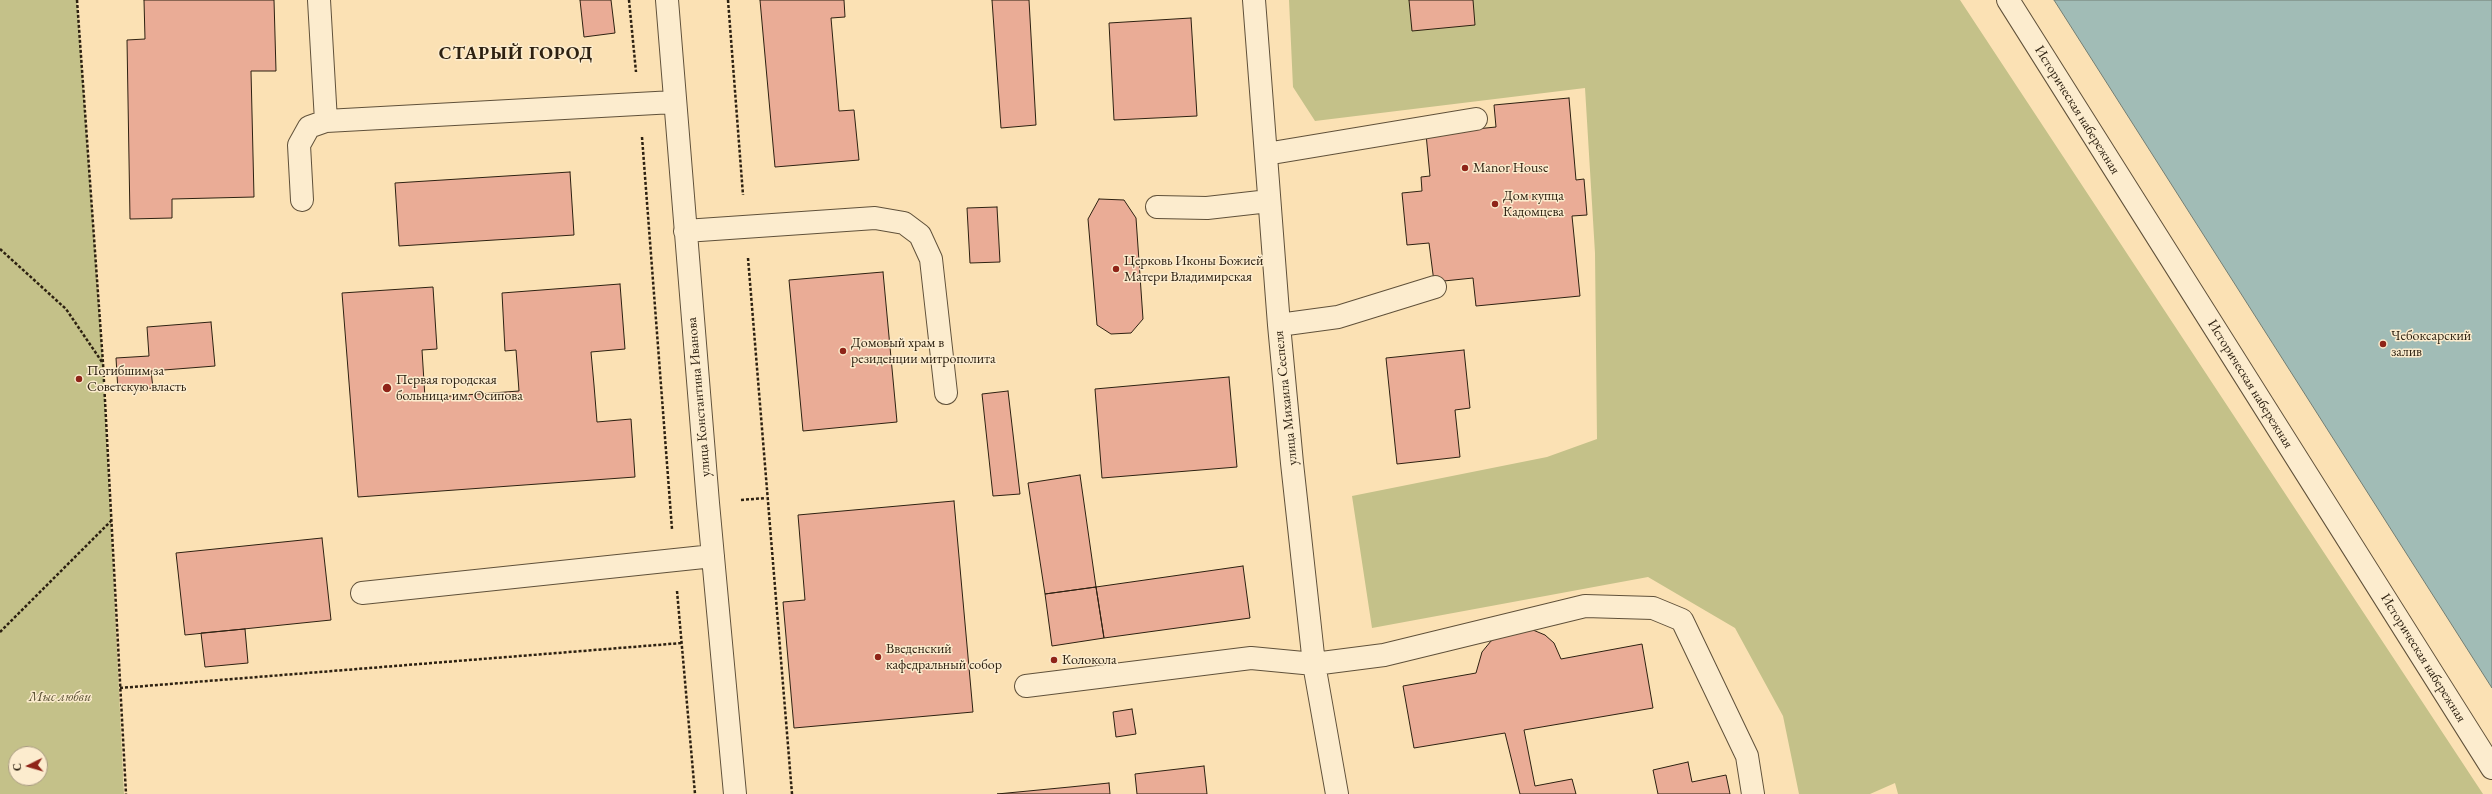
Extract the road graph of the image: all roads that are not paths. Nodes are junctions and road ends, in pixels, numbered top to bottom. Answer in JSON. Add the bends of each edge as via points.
{"nodes":[{"id":1,"x":319,"y":0,"type":"edge"},
{"id":2,"x":667,"y":0,"type":"edge"},
{"id":3,"x":1254,"y":0,"type":"edge"},
{"id":4,"x":2008,"y":0,"type":"edge"},
{"id":5,"x":674,"y":102,"type":"junction"},
{"id":6,"x":1476,"y":119,"type":"dead end"},
{"id":7,"x":326,"y":121,"type":"junction"},
{"id":8,"x":1266,"y":154,"type":"junction"},
{"id":9,"x":302,"y":200,"type":"dead end"},
{"id":10,"x":1269,"y":200,"type":"junction"},
{"id":11,"x":1157,"y":207,"type":"dead end"},
{"id":12,"x":685,"y":231,"type":"junction"},
{"id":13,"x":1435,"y":286,"type":"dead end"},
{"id":14,"x":1279,"y":325,"type":"junction"},
{"id":15,"x":946,"y":393,"type":"dead end"},
{"id":16,"x":712,"y":556,"type":"junction"},
{"id":17,"x":362,"y":593,"type":"dead end"},
{"id":18,"x":1314,"y":664,"type":"junction"},
{"id":19,"x":1026,"y":686,"type":"dead end"},
{"id":20,"x":2492,"y":768,"type":"edge"},
{"id":21,"x":735,"y":794,"type":"edge"},
{"id":22,"x":1337,"y":794,"type":"edge"},
{"id":23,"x":1753,"y":794,"type":"edge"}],
"edges":[{"from":1,"to":7,"type":"street"},
{"from":2,"to":5,"type":"street","name":"улица Константина Иванова"},
{"from":3,"to":8,"type":"street","name":"улица Михаила Сеспеля"},
{"from":4,"to":20,"type":"street","name":"Историческая набережная"},
{"from":5,"to":7,"type":"street"},
{"from":5,"to":12,"type":"street","name":"улица Константина Иванова"},
{"from":6,"to":8,"type":"street"},
{"from":7,"to":9,"type":"street","via":[[310,127],[299,145]]},
{"from":8,"to":10,"type":"street","name":"улица Михаила Сеспеля"},
{"from":10,"to":11,"type":"street","via":[[1207,208]]},
{"from":10,"to":14,"type":"street","name":"улица Михаила Сеспеля"},
{"from":12,"to":15,"type":"street","via":[[875,218],[904,223],[920,235],[931,259]]},
{"from":12,"to":16,"type":"street","name":"улица Константина Иванова"},
{"from":13,"to":14,"type":"street","via":[[1338,317]]},
{"from":14,"to":18,"type":"street","name":"улица Михаила Сеспеля"},
{"from":16,"to":17,"type":"street"},
{"from":16,"to":21,"type":"street","name":"улица Константина Иванова"},
{"from":18,"to":19,"type":"street","via":[[1251,658]]},
{"from":18,"to":22,"type":"street","name":"улица Михаила Сеспеля"},
{"from":18,"to":23,"type":"street","via":[[1384,655],[1585,606],[1653,608],[1682,620],[1746,756]]}]}
